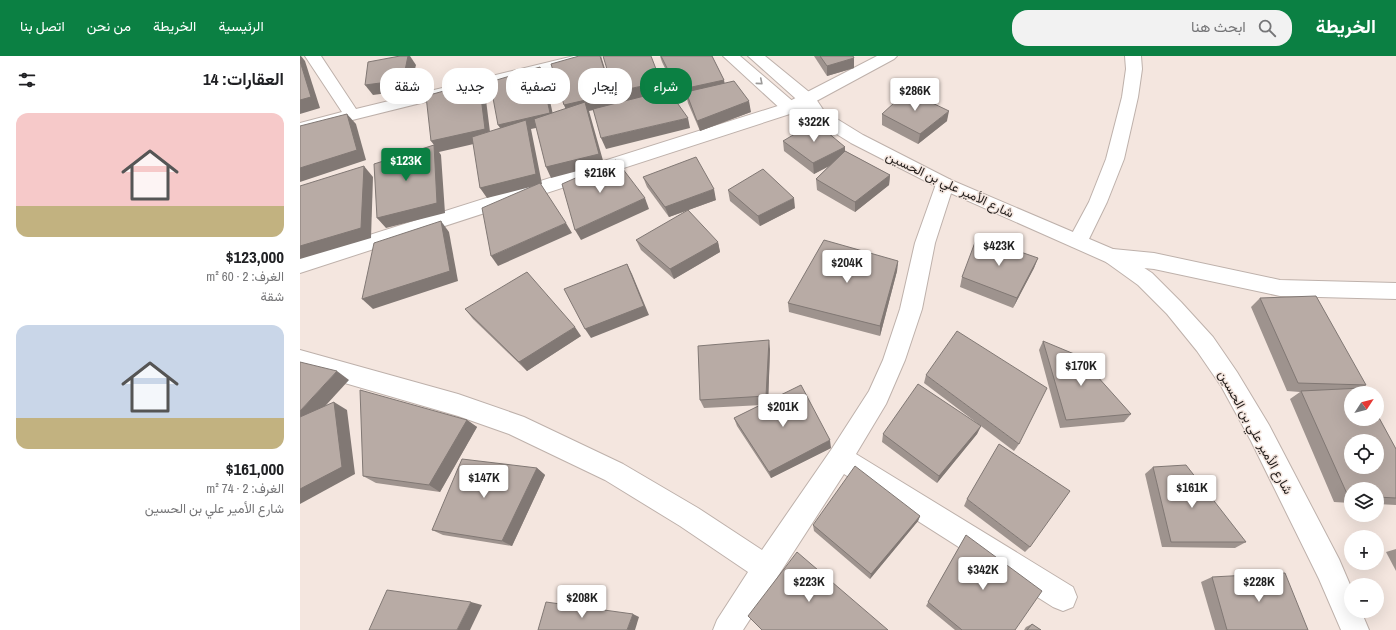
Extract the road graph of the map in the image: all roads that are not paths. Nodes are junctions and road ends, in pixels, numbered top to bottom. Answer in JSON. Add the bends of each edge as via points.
{"nodes":[{"id":1,"x":313,"y":56,"type":"edge"},
{"id":2,"x":528,"y":56,"type":"edge"},
{"id":3,"x":594,"y":56,"type":"edge"},
{"id":4,"x":731,"y":56,"type":"edge"},
{"id":5,"x":756,"y":56,"type":"edge"},
{"id":6,"x":890,"y":56,"type":"edge"},
{"id":7,"x":1133,"y":56,"type":"edge"},
{"id":8,"x":544,"y":68,"type":"joint"},
{"id":9,"x":506,"y":77,"type":"edge"},
{"id":10,"x":813,"y":107,"type":"junction"},
{"id":11,"x":790,"y":108,"type":"junction"},
{"id":12,"x":352,"y":114,"type":"junction"},
{"id":13,"x":300,"y":128,"type":"edge"},
{"id":14,"x":945,"y":184,"type":"junction"},
{"id":15,"x":1078,"y":242,"type":"junction"},
{"id":16,"x":1113,"y":257,"type":"junction"},
{"id":17,"x":300,"y":265,"type":"edge"},
{"id":18,"x":1396,"y":291,"type":"edge"},
{"id":19,"x":300,"y":360,"type":"edge"},
{"id":20,"x":840,"y":458,"type":"junction"},
{"id":21,"x":766,"y":568,"type":"junction"},
{"id":22,"x":1063,"y":597,"type":"dead end"},
{"id":23,"x":727,"y":630,"type":"edge"},
{"id":24,"x":1355,"y":630,"type":"edge"}],
"edges":[{"from":1,"to":12,"type":"street"},
{"from":2,"to":8,"type":"street"},
{"from":3,"to":8,"type":"street"},
{"from":4,"to":11,"type":"street","one_way":true},
{"from":5,"to":10,"type":"street","name":"شارع الأمير علي بن الحسين"},
{"from":6,"to":10,"type":"street"},
{"from":7,"to":15,"type":"street","via":[[1130,97],[1115,159]]},
{"from":9,"to":12,"type":"street"},
{"from":10,"to":11,"type":"street"},
{"from":10,"to":14,"type":"street","name":"شارع الأمير علي بن الحسين","via":[[857,140]]},
{"from":11,"to":17,"type":"street"},
{"from":12,"to":13,"type":"street"},
{"from":14,"to":15,"type":"street","name":"شارع الأمير علي بن الحسين"},
{"from":14,"to":20,"type":"street","via":[[925,243],[911,309],[894,360],[878,396]]},
{"from":15,"to":16,"type":"street","name":"شارع الأمير علي بن الحسين"},
{"from":16,"to":18,"type":"street","via":[[1154,261],[1280,288]]},
{"from":16,"to":24,"type":"street","name":"شارع الأمير علي بن الحسين","via":[[1145,279],[1174,308],[1205,344],[1229,379],[1260,433],[1325,562]]},
{"from":19,"to":21,"type":"street","via":[[458,405],[516,425],[614,472],[689,517]]},
{"from":20,"to":21,"type":"street"},
{"from":20,"to":22,"type":"street"},
{"from":21,"to":23,"type":"street"}]}
